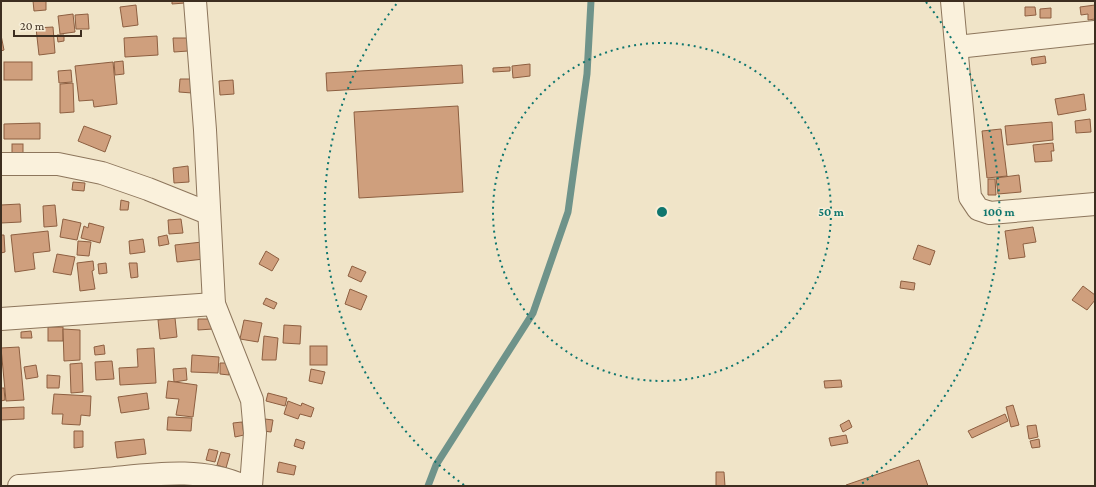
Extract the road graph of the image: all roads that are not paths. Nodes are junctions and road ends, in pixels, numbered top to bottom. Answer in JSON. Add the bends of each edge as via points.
{"nodes":[{"id":1,"x":195,"y":1,"type":"edge"},
{"id":2,"x":952,"y":1,"type":"edge"},
{"id":3,"x":1095,"y":32,"type":"edge"},
{"id":4,"x":957,"y":47,"type":"junction"},
{"id":5,"x":1,"y":164,"type":"edge"},
{"id":6,"x":1095,"y":204,"type":"edge"},
{"id":7,"x":208,"y":213,"type":"junction"},
{"id":8,"x":214,"y":304,"type":"junction"},
{"id":9,"x":1,"y":318,"type":"edge"},
{"id":10,"x":202,"y":480,"type":"edge"},
{"id":11,"x":19,"y":486,"type":"edge"},
{"id":12,"x":242,"y":486,"type":"edge"},
{"id":13,"x":251,"y":486,"type":"edge"}],
"edges":[{"from":1,"to":7,"type":"street","via":[[205,130]]},
{"from":2,"to":4,"type":"street"},
{"from":3,"to":4,"type":"street"},
{"from":4,"to":6,"type":"street","via":[[970,197],[978,209],[990,213]]},
{"from":5,"to":7,"type":"street","via":[[58,164],[102,173]]},
{"from":7,"to":8,"type":"street"},
{"from":8,"to":9,"type":"street"},
{"from":8,"to":13,"type":"street","via":[[252,400],[255,433]]},
{"from":10,"to":11,"type":"street","via":[[153,474]]},
{"from":10,"to":12,"type":"street","via":[[232,481]]}]}
